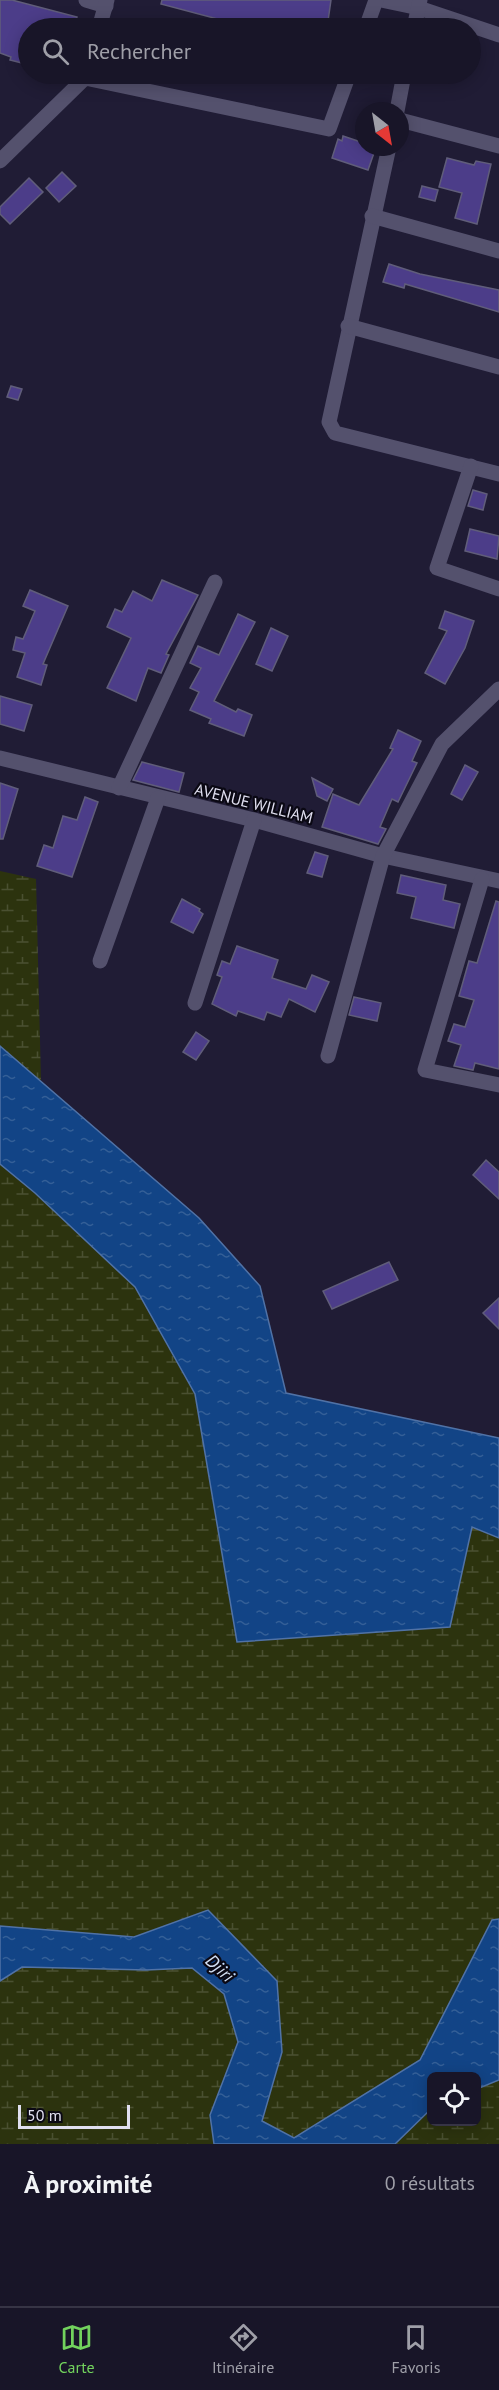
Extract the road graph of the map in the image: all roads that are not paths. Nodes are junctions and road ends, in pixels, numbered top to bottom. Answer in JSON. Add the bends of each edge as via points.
{"nodes":[{"id":1,"x":86,"y":0,"type":"edge"},
{"id":2,"x":376,"y":0,"type":"edge"},
{"id":3,"x":381,"y":0,"type":"edge"},
{"id":4,"x":106,"y":3,"type":"edge"},
{"id":5,"x":419,"y":4,"type":"edge"},
{"id":6,"x":102,"y":18,"type":"edge"},
{"id":7,"x":370,"y":18,"type":"edge"},
{"id":8,"x":455,"y":18,"type":"edge"},
{"id":9,"x":481,"y":28,"type":"edge"},
{"id":10,"x":499,"y":35,"type":"edge"},
{"id":11,"x":77,"y":84,"type":"edge"},
{"id":12,"x":122,"y":84,"type":"edge"},
{"id":13,"x":345,"y":84,"type":"edge"},
{"id":14,"x":402,"y":84,"type":"edge"},
{"id":15,"x":399,"y":102,"type":"edge"},
{"id":16,"x":409,"y":122,"type":"edge"},
{"id":17,"x":499,"y":146,"type":"edge"},
{"id":18,"x":387,"y":156,"type":"edge"},
{"id":19,"x":0,"y":161,"type":"edge"},
{"id":20,"x":372,"y":216,"type":"junction"},
{"id":21,"x":499,"y":251,"type":"edge"},
{"id":22,"x":348,"y":326,"type":"junction"},
{"id":23,"x":499,"y":367,"type":"edge"},
{"id":24,"x":471,"y":466,"type":"junction"},
{"id":25,"x":499,"y":474,"type":"edge"},
{"id":26,"x":215,"y":582,"type":"dead end"},
{"id":27,"x":499,"y":589,"type":"edge"},
{"id":28,"x":499,"y":689,"type":"edge"},
{"id":29,"x":0,"y":758,"type":"edge"},
{"id":30,"x":120,"y":788,"type":"junction"},
{"id":31,"x":158,"y":798,"type":"junction"},
{"id":32,"x":254,"y":820,"type":"junction"},
{"id":33,"x":383,"y":856,"type":"junction"},
{"id":34,"x":482,"y":879,"type":"junction"},
{"id":35,"x":499,"y":881,"type":"edge"},
{"id":36,"x":100,"y":961,"type":"dead end"},
{"id":37,"x":195,"y":1002,"type":"dead end"},
{"id":38,"x":328,"y":1056,"type":"dead end"},
{"id":39,"x":499,"y":1084,"type":"edge"}],
"edges":[{"from":1,"to":4,"type":"street"},
{"from":2,"to":7,"type":"street"},
{"from":3,"to":5,"type":"street"},
{"from":4,"to":6,"type":"street"},
{"from":5,"to":8,"type":"street"},
{"from":9,"to":10,"type":"street"},
{"from":11,"to":19,"type":"street"},
{"from":12,"to":13,"type":"street","via":[[329,129]]},
{"from":14,"to":15,"type":"street"},
{"from":16,"to":17,"type":"street"},
{"from":18,"to":20,"type":"street"},
{"from":20,"to":21,"type":"street"},
{"from":20,"to":22,"type":"street"},
{"from":22,"to":23,"type":"street"},
{"from":22,"to":24,"type":"street","via":[[330,429]]},
{"from":24,"to":25,"type":"street"},
{"from":24,"to":27,"type":"street","via":[[437,568]]},
{"from":26,"to":30,"type":"street"},
{"from":28,"to":33,"type":"street","via":[[442,744]]},
{"from":29,"to":30,"type":"street","name":"AVENUE WILLIAM"},
{"from":30,"to":31,"type":"street","name":"AVENUE WILLIAM"},
{"from":31,"to":32,"type":"street","name":"AVENUE WILLIAM"},
{"from":31,"to":36,"type":"street"},
{"from":32,"to":33,"type":"street","name":"AVENUE WILLIAM"},
{"from":32,"to":37,"type":"street"},
{"from":33,"to":34,"type":"street","name":"AVENUE WILLIAM"},
{"from":33,"to":38,"type":"street"},
{"from":34,"to":35,"type":"street","name":"AVENUE WILLIAM"},
{"from":34,"to":39,"type":"street","via":[[425,1070]]}]}
